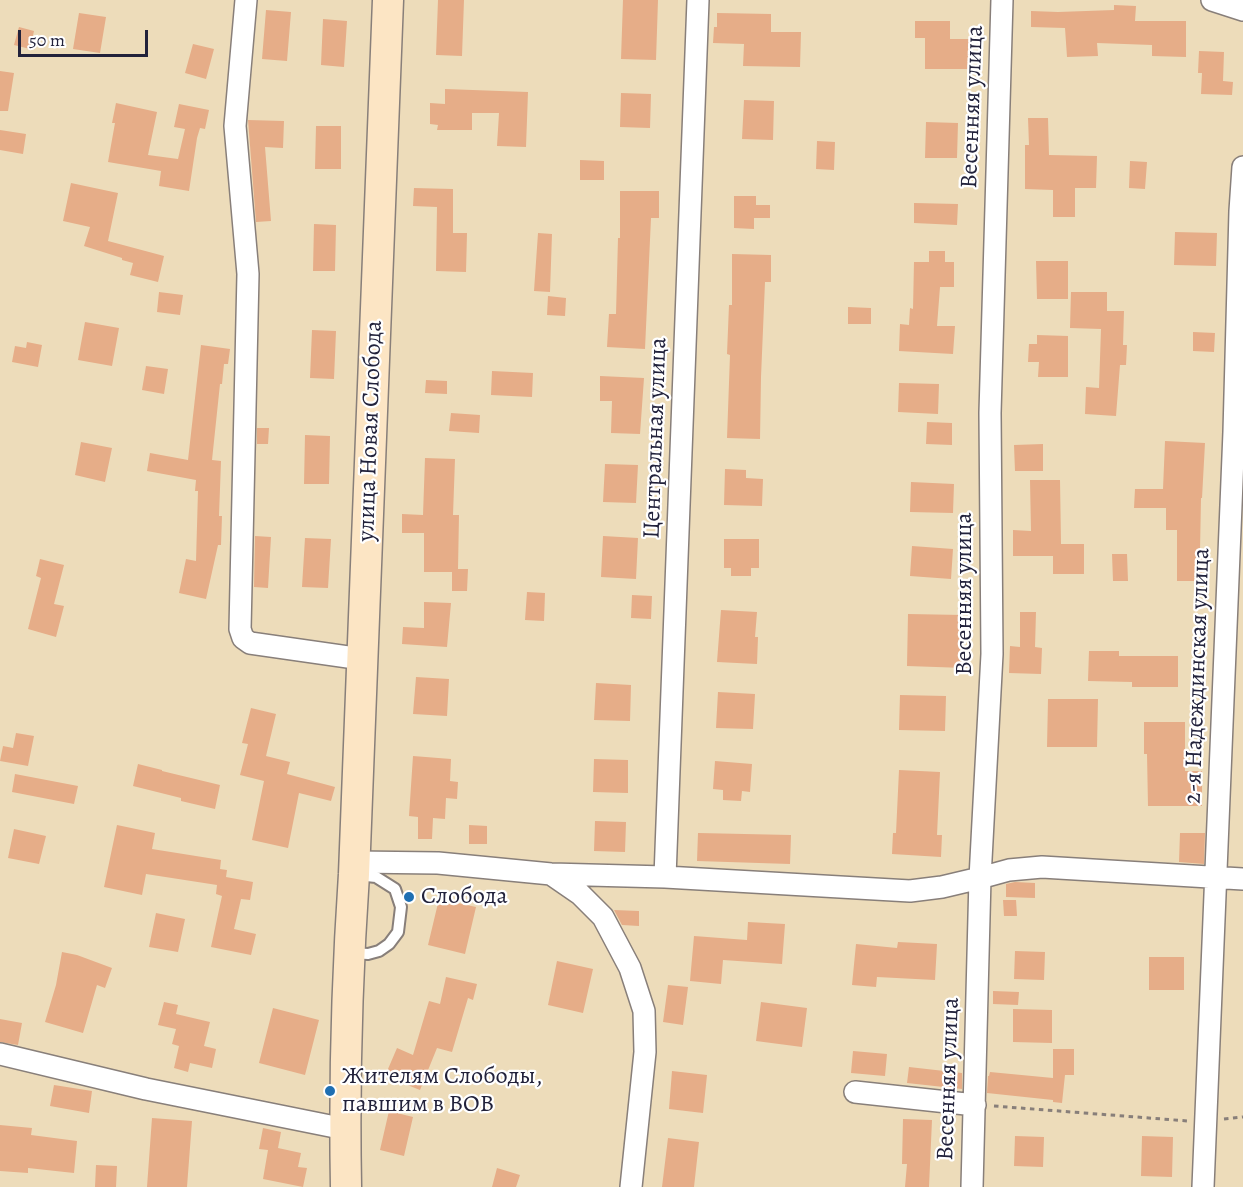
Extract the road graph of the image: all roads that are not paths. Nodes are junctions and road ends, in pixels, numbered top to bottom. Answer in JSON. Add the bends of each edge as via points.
{"nodes":[{"id":1,"x":246,"y":0,"type":"edge"},
{"id":2,"x":388,"y":0,"type":"edge"},
{"id":3,"x":698,"y":0,"type":"edge"},
{"id":4,"x":1002,"y":0,"type":"edge"},
{"id":5,"x":1212,"y":0,"type":"edge"},
{"id":6,"x":1243,"y":10,"type":"edge"},
{"id":7,"x":1243,"y":167,"type":"edge"},
{"id":8,"x":362,"y":659,"type":"junction"},
{"id":9,"x":354,"y":868,"type":"junction"},
{"id":10,"x":551,"y":874,"type":"junction"},
{"id":11,"x":665,"y":877,"type":"junction"},
{"id":12,"x":980,"y":878,"type":"junction"},
{"id":13,"x":1215,"y":878,"type":"junction"},
{"id":14,"x":1243,"y":879,"type":"edge"},
{"id":15,"x":348,"y":953,"type":"junction"},
{"id":16,"x":0,"y":1054,"type":"edge"},
{"id":17,"x":855,"y":1092,"type":"dead end"},
{"id":18,"x":975,"y":1105,"type":"junction"},
{"id":19,"x":345,"y":1129,"type":"junction"},
{"id":20,"x":346,"y":1187,"type":"edge"},
{"id":21,"x":631,"y":1187,"type":"edge"},
{"id":22,"x":972,"y":1187,"type":"edge"},
{"id":23,"x":1203,"y":1187,"type":"edge"}],
"edges":[{"from":1,"to":8,"type":"street","via":[[235,126],[249,274],[240,629],[250,643]]},
{"from":2,"to":8,"type":"street","name":"улица Новая Слобода"},
{"from":3,"to":11,"type":"street","name":"Центральная улица"},
{"from":4,"to":12,"type":"street","name":"Весенняя улица","via":[[990,413],[992,654]]},
{"from":5,"to":6,"type":"street"},
{"from":7,"to":13,"type":"street","name":"2-я Надеждинская улица"},
{"from":8,"to":9,"type":"street","name":"улица Новая Слобода"},
{"from":9,"to":10,"type":"street"},
{"from":9,"to":15,"type":"street","name":"улица Новая Слобода"},
{"from":9,"to":15,"type":"lane","via":[[395,889],[401,907],[398,932],[389,944],[368,954]]},
{"from":10,"to":11,"type":"street"},
{"from":10,"to":21,"type":"street","via":[[580,894],[603,917],[630,968],[644,1011],[645,1052]]},
{"from":11,"to":12,"type":"street","via":[[910,891]]},
{"from":12,"to":13,"type":"street","via":[[1042,867]]},
{"from":12,"to":18,"type":"street","name":"Весенняя улица"},
{"from":13,"to":14,"type":"street"},
{"from":13,"to":23,"type":"street","name":"2-я Надеждинская улица"},
{"from":15,"to":19,"type":"street"},
{"from":16,"to":19,"type":"street","via":[[146,1089]]},
{"from":17,"to":18,"type":"street"},
{"from":18,"to":22,"type":"street","name":"Весенняя улица"},
{"from":19,"to":20,"type":"street"}]}
